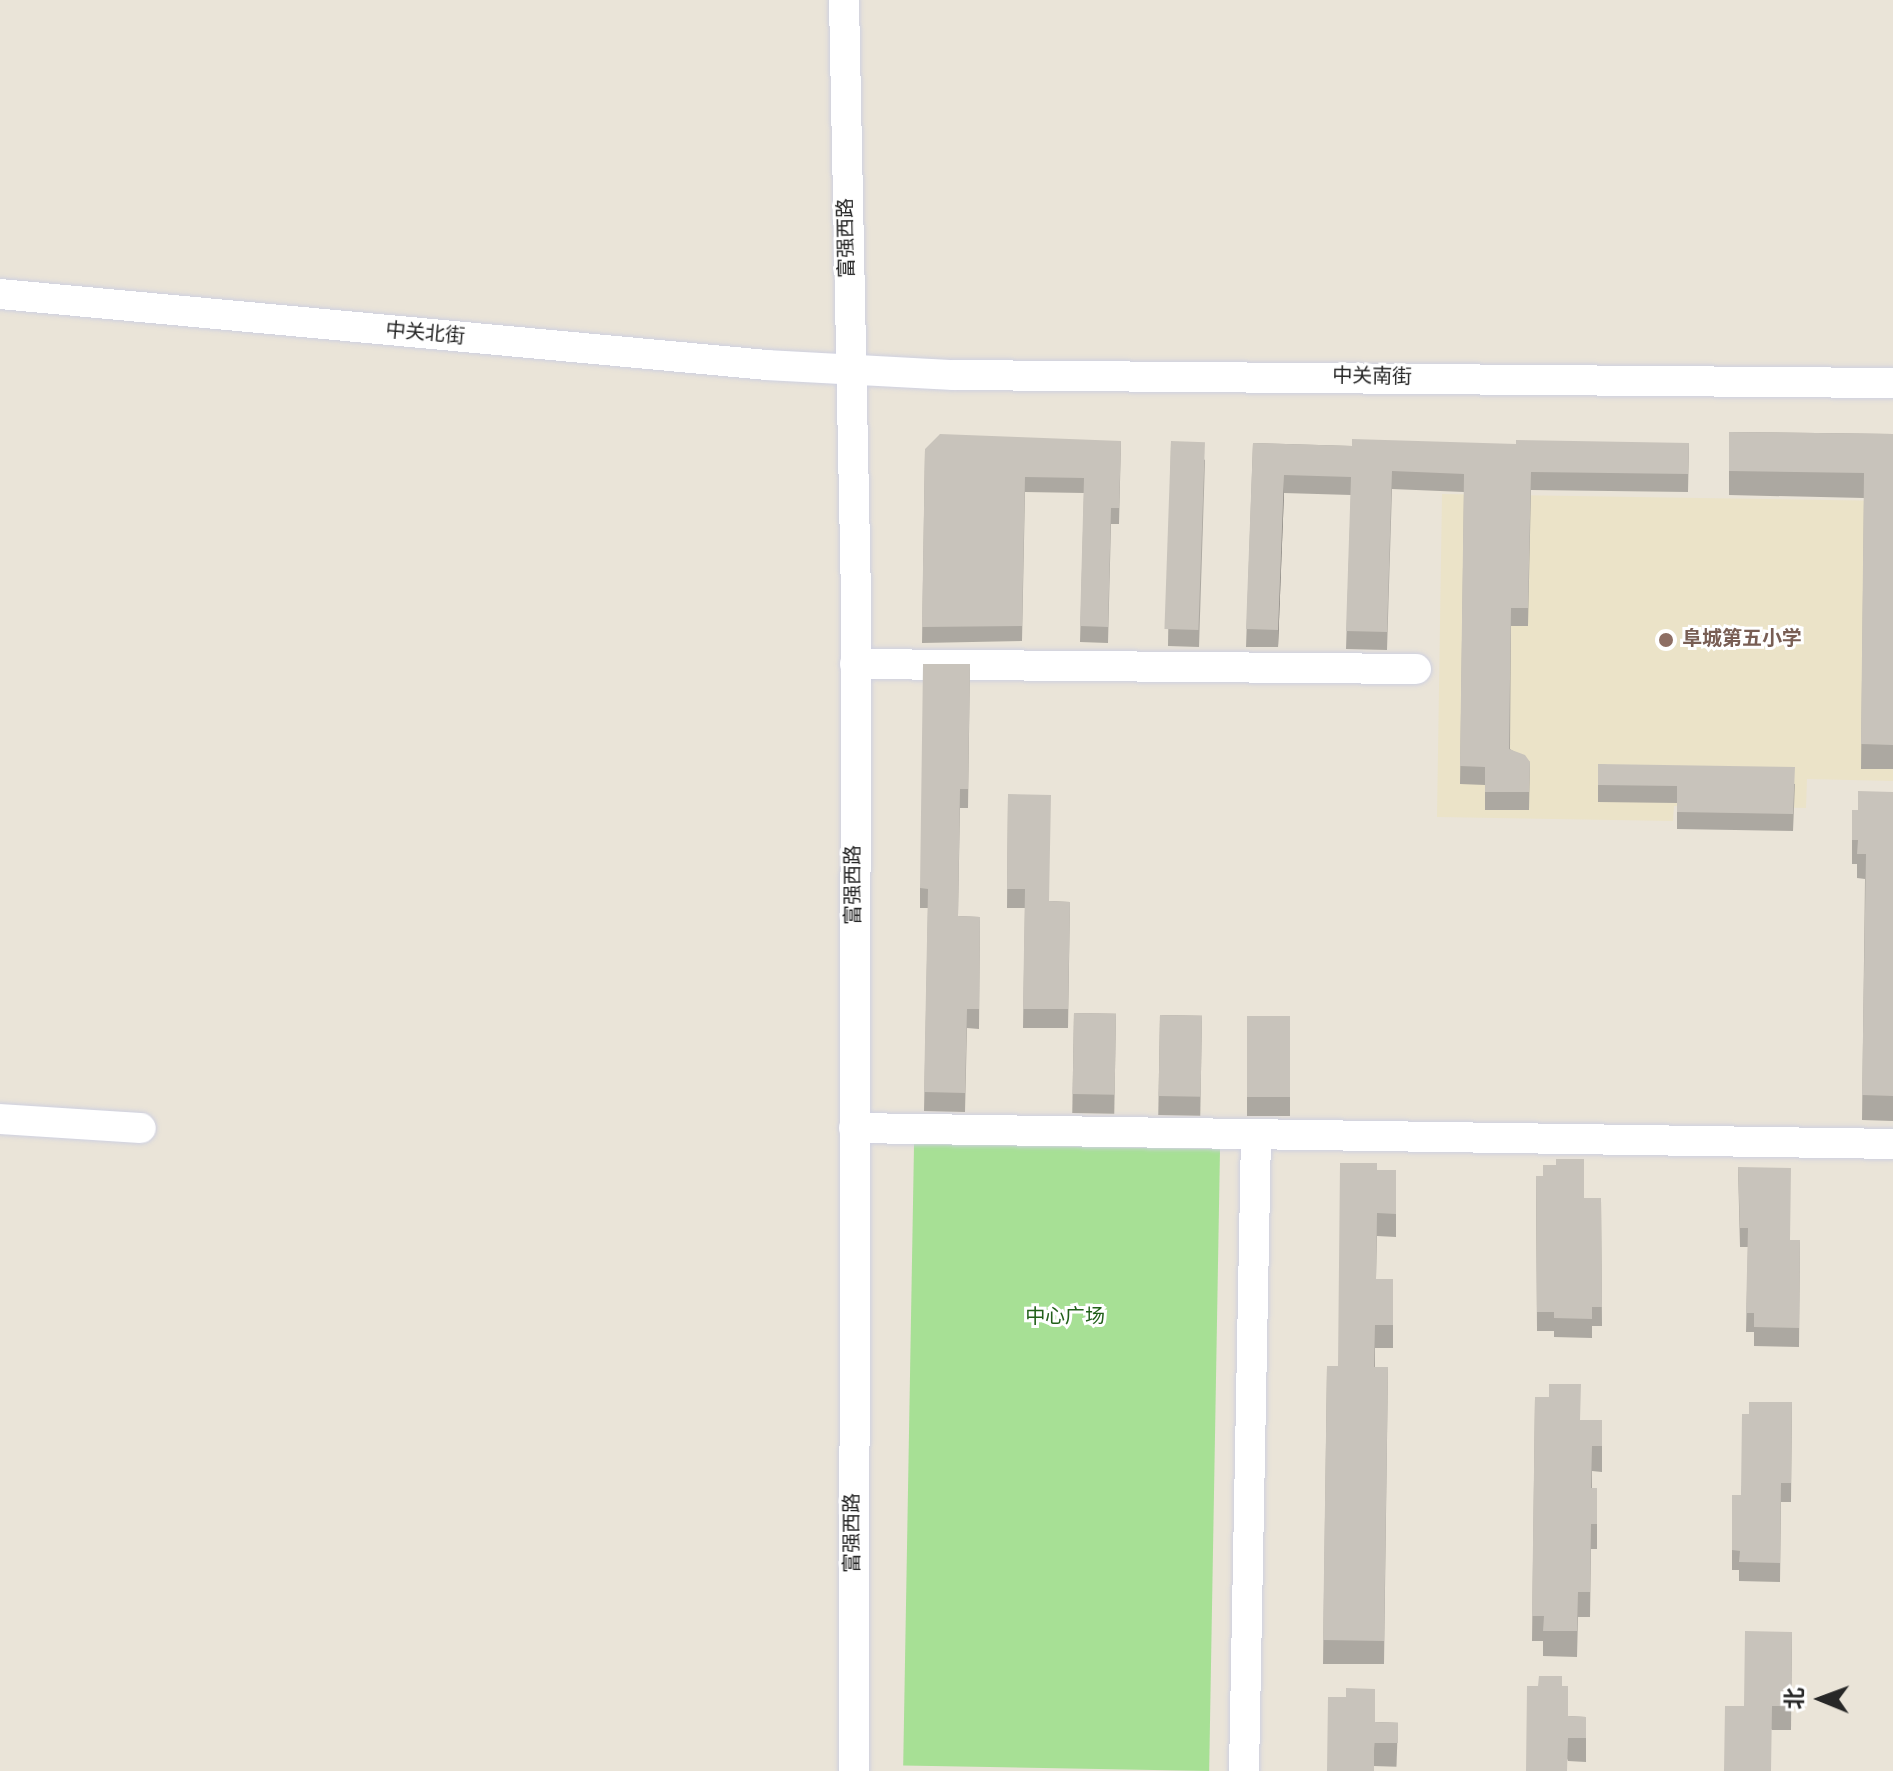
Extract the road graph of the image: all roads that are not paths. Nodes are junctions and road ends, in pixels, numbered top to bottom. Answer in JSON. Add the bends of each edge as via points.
{"nodes":[{"id":1,"x":844,"y":0,"type":"edge"},
{"id":2,"x":0,"y":294,"type":"edge"},
{"id":3,"x":851,"y":369,"type":"junction"},
{"id":4,"x":1893,"y":383,"type":"edge"},
{"id":5,"x":855,"y":664,"type":"junction"},
{"id":6,"x":1416,"y":669,"type":"dead end"},
{"id":7,"x":0,"y":1119,"type":"edge"},
{"id":8,"x":141,"y":1128,"type":"dead end"},
{"id":9,"x":854,"y":1128,"type":"junction"},
{"id":10,"x":1256,"y":1135,"type":"junction"},
{"id":11,"x":1893,"y":1144,"type":"edge"},
{"id":12,"x":854,"y":1771,"type":"edge"},
{"id":13,"x":1244,"y":1771,"type":"edge"}],
"edges":[{"from":1,"to":3,"type":"street","name":"富强西路"},
{"from":2,"to":3,"type":"street","name":"中关北街"},
{"from":3,"to":4,"type":"street","name":"中关南街","via":[[953,375]]},
{"from":3,"to":5,"type":"street","name":"富强西路"},
{"from":5,"to":6,"type":"street"},
{"from":5,"to":9,"type":"street","name":"富强西路"},
{"from":7,"to":8,"type":"street"},
{"from":9,"to":10,"type":"street"},
{"from":9,"to":12,"type":"street","name":"富强西路"},
{"from":10,"to":11,"type":"street"},
{"from":10,"to":13,"type":"street"}]}
